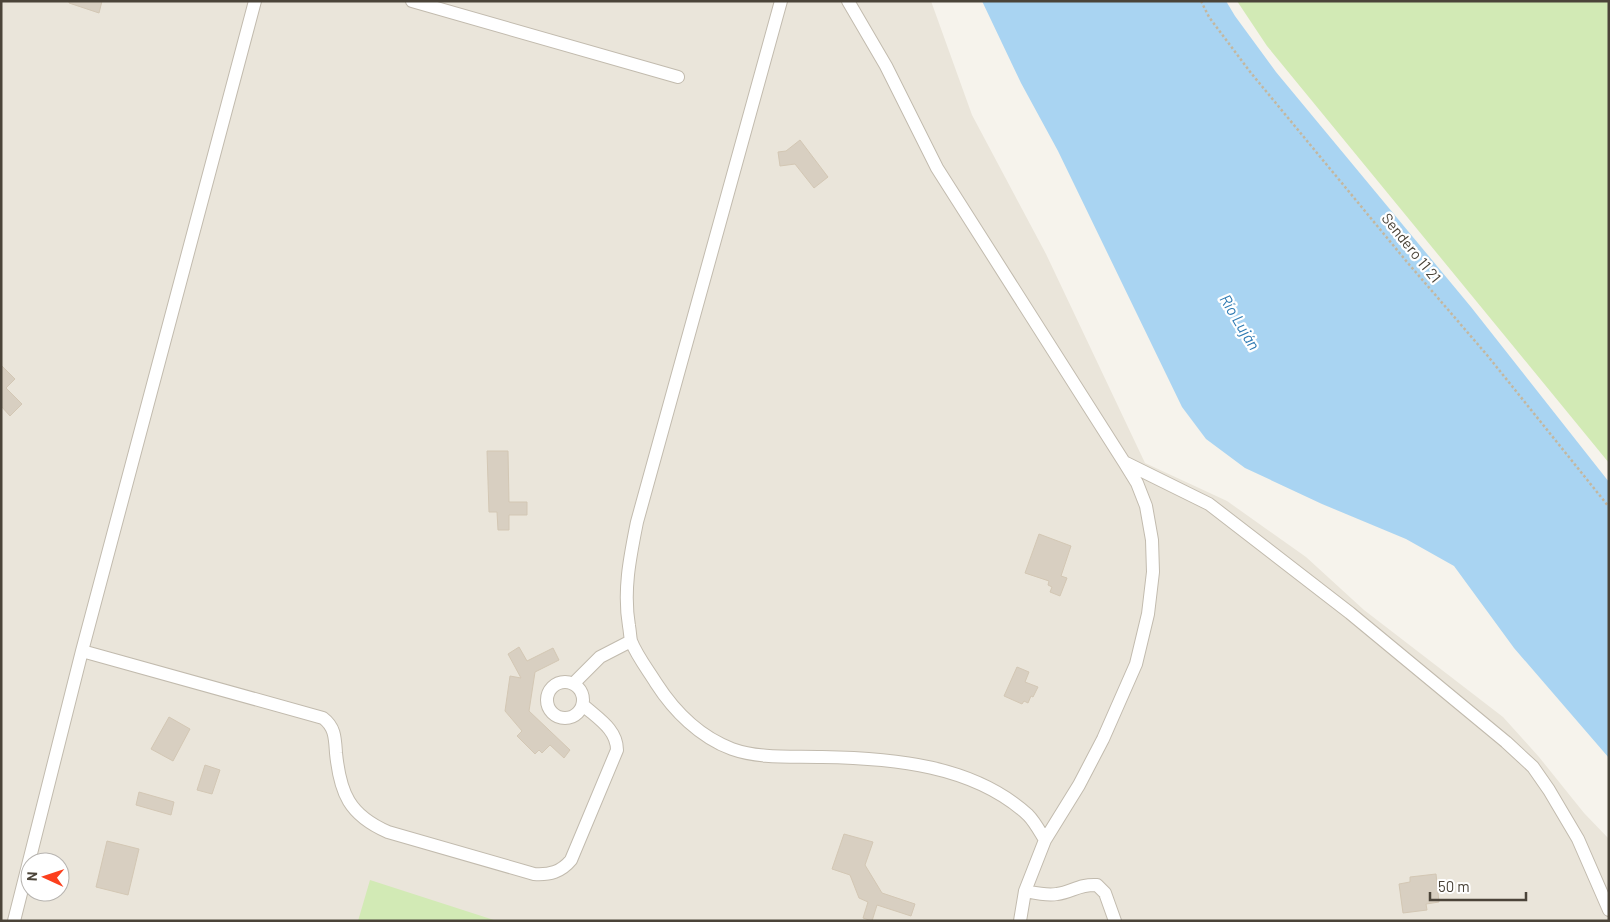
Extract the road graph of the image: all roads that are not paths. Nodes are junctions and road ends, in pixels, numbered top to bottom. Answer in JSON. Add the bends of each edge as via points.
{"nodes":[{"id":1,"x":255,"y":1,"type":"edge"},
{"id":2,"x":412,"y":1,"type":"edge"},
{"id":3,"x":780,"y":1,"type":"edge"},
{"id":4,"x":848,"y":1,"type":"edge"},
{"id":5,"x":678,"y":78,"type":"dead end"},
{"id":6,"x":1124,"y":462,"type":"junction"},
{"id":7,"x":631,"y":641,"type":"junction"},
{"id":8,"x":82,"y":651,"type":"junction"},
{"id":9,"x":573,"y":684,"type":"junction"},
{"id":10,"x":583,"y":705,"type":"junction"},
{"id":11,"x":1045,"y":840,"type":"junction"},
{"id":12,"x":1025,"y":891,"type":"junction"},
{"id":13,"x":1609,"y":910,"type":"edge"},
{"id":14,"x":14,"y":921,"type":"edge"},
{"id":15,"x":1020,"y":921,"type":"edge"},
{"id":16,"x":1115,"y":921,"type":"edge"}],
"edges":[{"from":1,"to":8,"type":"street"},
{"from":2,"to":5,"type":"street"},
{"from":3,"to":7,"type":"street","via":[[637,522],[626,592]]},
{"from":4,"to":6,"type":"street","via":[[886,66],[937,168]]},
{"from":6,"to":11,"type":"street","via":[[1137,482],[1146,506],[1152,540],[1153,572],[1148,614],[1136,664],[1124,692],[1079,785]]},
{"from":6,"to":13,"type":"street","via":[[1209,504],[1350,613],[1506,742],[1533,767],[1549,790],[1578,838]]},
{"from":7,"to":9,"type":"street","via":[[600,657]]},
{"from":7,"to":11,"type":"street","via":[[666,699],[708,737],[733,749],[767,756],[846,757],[921,765],[949,772],[1009,800],[1029,816]]},
{"from":8,"to":10,"type":"street","via":[[323,718],[334,732],[344,794],[362,817],[388,832],[534,874],[556,872],[571,860],[617,750],[613,732]]},
{"from":8,"to":14,"type":"street"},
{"from":9,"to":10,"type":"street","via":[[582,693]]},
{"from":9,"to":10,"type":"street","via":[[555,684],[548,694],[547,706],[554,715],[565,719],[576,715]]},
{"from":11,"to":12,"type":"street"},
{"from":12,"to":15,"type":"street"},
{"from":12,"to":16,"type":"street","via":[[1050,895],[1088,884],[1097,885],[1104,893]]}]}
